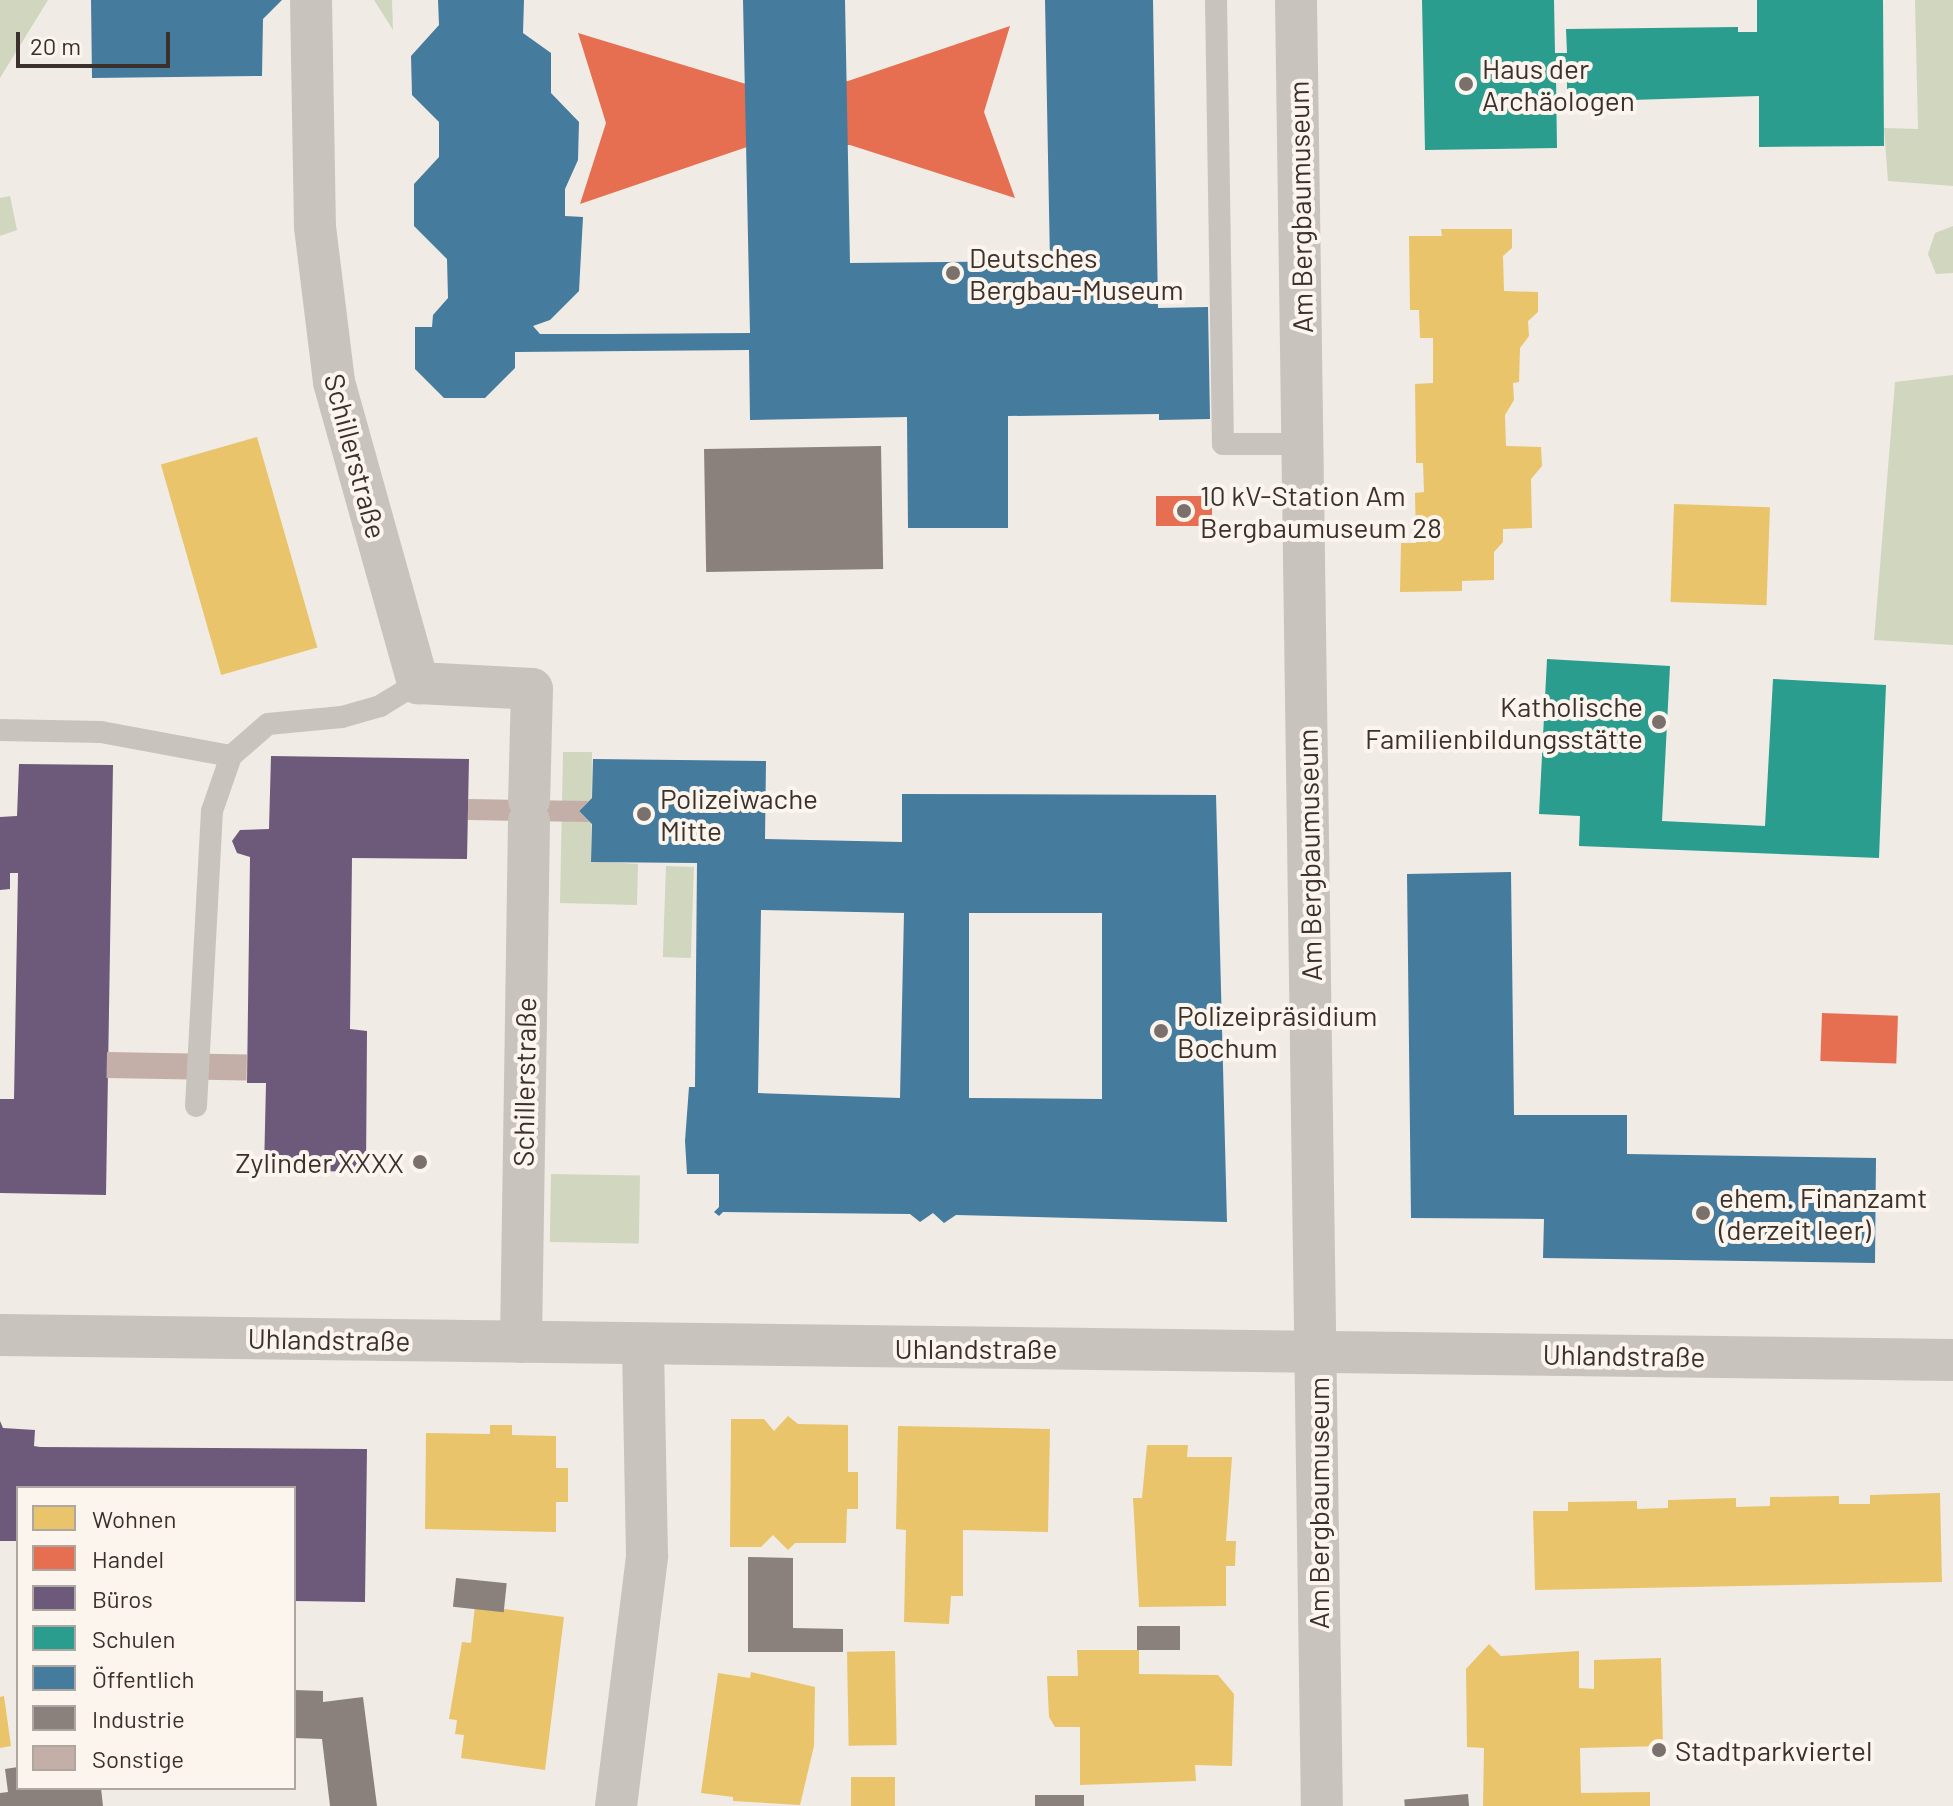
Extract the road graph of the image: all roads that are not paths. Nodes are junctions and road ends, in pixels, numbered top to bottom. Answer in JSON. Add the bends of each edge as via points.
{"nodes":[{"id":1,"x":311,"y":0,"type":"edge"},
{"id":2,"x":1216,"y":0,"type":"edge"},
{"id":3,"x":1296,"y":0,"type":"edge"},
{"id":4,"x":1303,"y":444,"type":"junction"},
{"id":5,"x":418,"y":683,"type":"junction"},
{"id":6,"x":0,"y":730,"type":"edge"},
{"id":7,"x":231,"y":756,"type":"junction"},
{"id":8,"x":196,"y":1106,"type":"dead end"},
{"id":9,"x":0,"y":1335,"type":"edge"},
{"id":10,"x":521,"y":1342,"type":"junction"},
{"id":11,"x":643,"y":1346,"type":"junction"},
{"id":12,"x":1317,"y":1350,"type":"junction"},
{"id":13,"x":1953,"y":1360,"type":"edge"},
{"id":14,"x":616,"y":1806,"type":"edge"},
{"id":15,"x":1322,"y":1806,"type":"edge"}],
"edges":[{"from":1,"to":5,"type":"street","name":"Schillerstraße","via":[[315,227],[334,382]]},
{"from":2,"to":4,"type":"lane","via":[[1223,444]]},
{"from":3,"to":4,"type":"street","name":"Am Bergbaumuseum"},
{"from":4,"to":12,"type":"street","name":"Am Bergbaumuseum"},
{"from":5,"to":7,"type":"lane","via":[[380,706],[342,717],[268,724]]},
{"from":5,"to":10,"type":"street","name":"Schillerstraße","via":[[532,689]]},
{"from":6,"to":7,"type":"lane","via":[[101,732]]},
{"from":7,"to":8,"type":"lane","via":[[212,811]]},
{"from":9,"to":10,"type":"street","name":"Uhlandstraße"},
{"from":10,"to":11,"type":"street","name":"Uhlandstraße"},
{"from":11,"to":12,"type":"street","name":"Uhlandstraße"},
{"from":11,"to":14,"type":"street","via":[[647,1556]]},
{"from":12,"to":13,"type":"street","name":"Uhlandstraße"},
{"from":12,"to":15,"type":"street","name":"Am Bergbaumuseum"}]}
